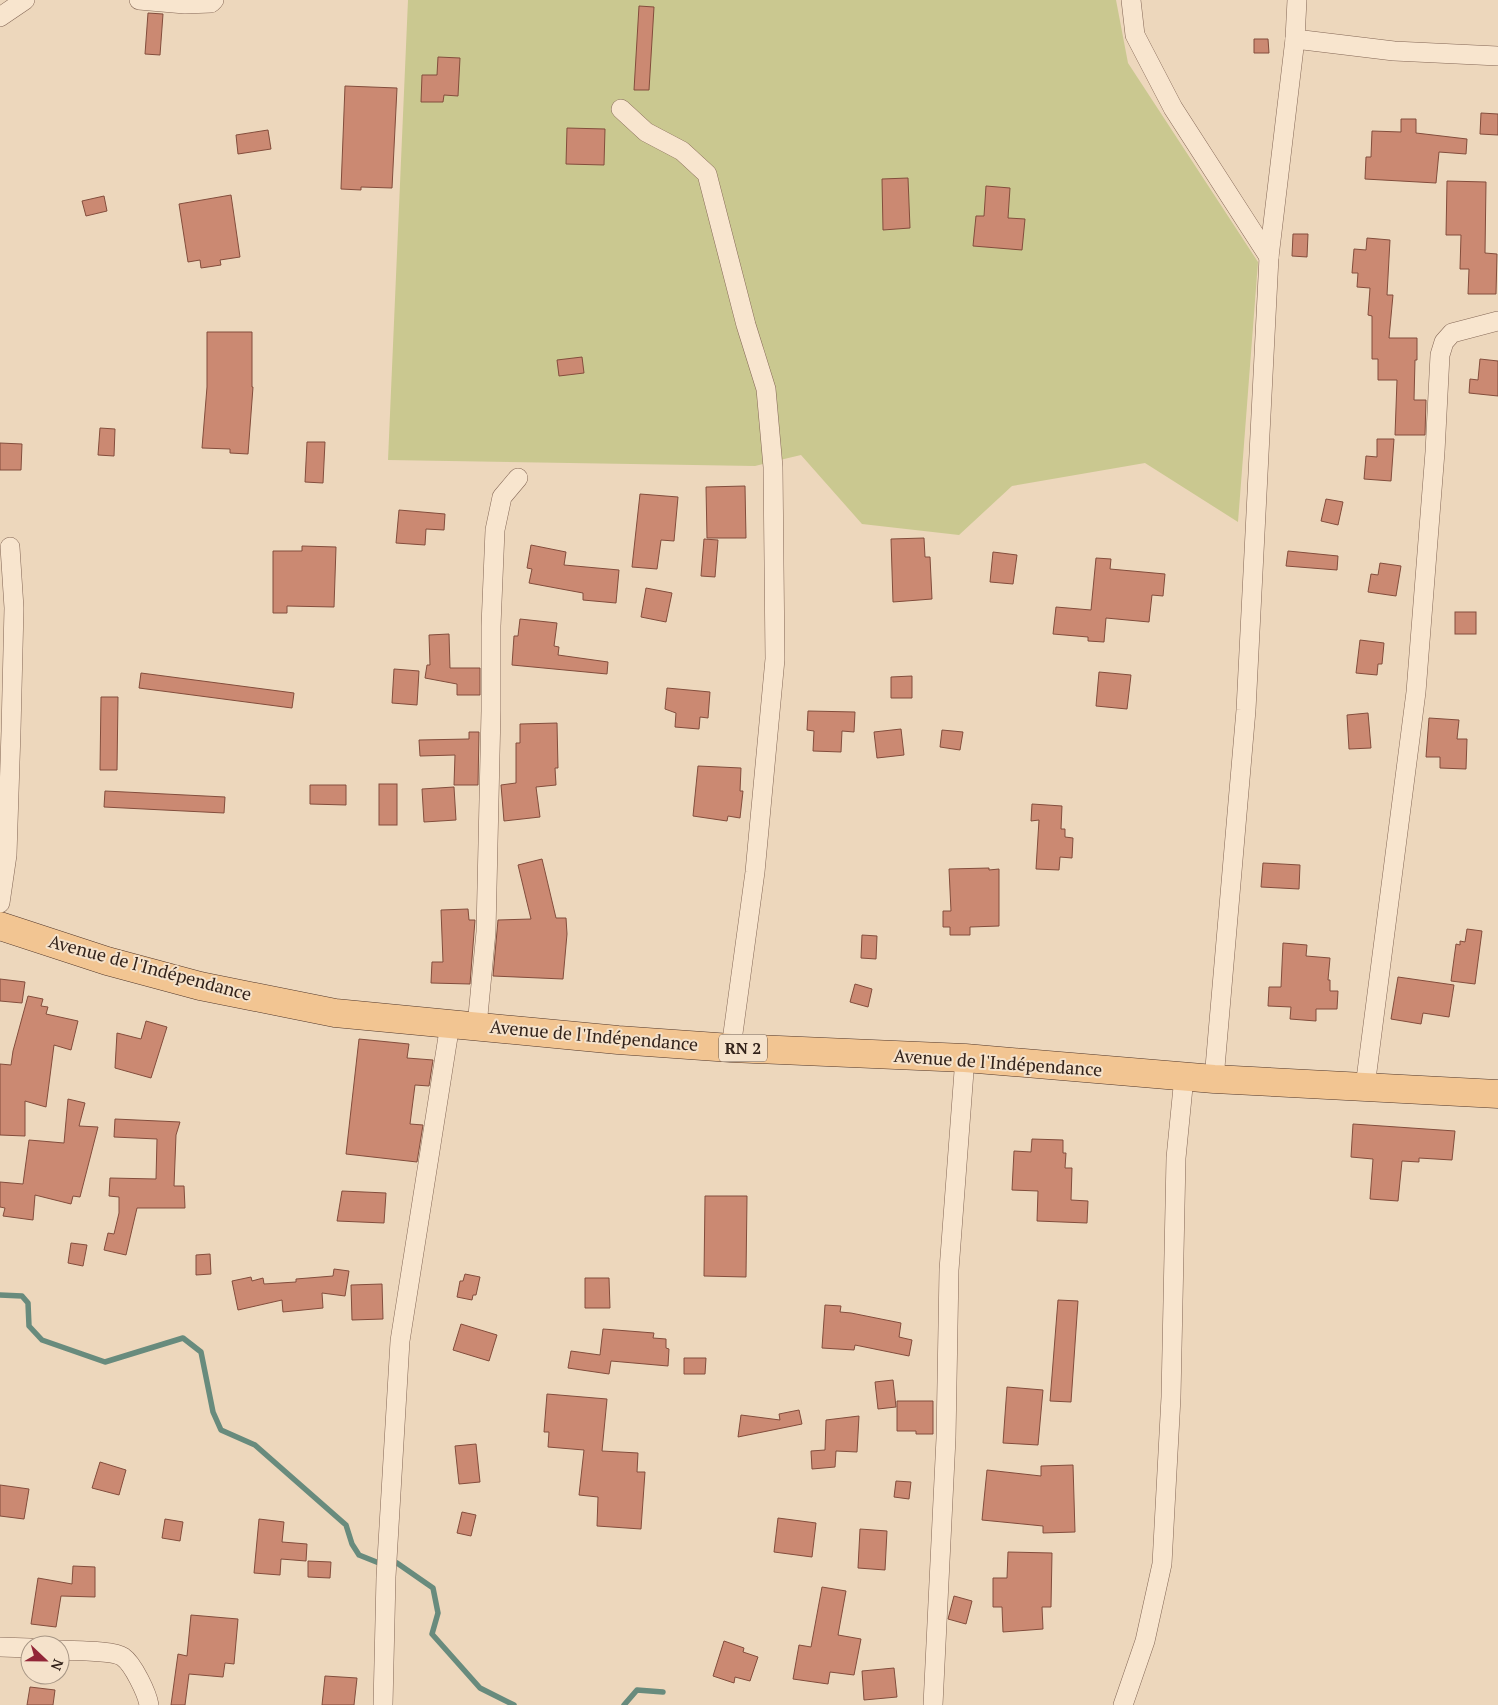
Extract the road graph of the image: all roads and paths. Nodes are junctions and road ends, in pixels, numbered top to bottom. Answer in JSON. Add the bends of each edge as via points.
{"nodes":[{"id":1,"x":25,"y":0,"type":"edge"},
{"id":2,"x":139,"y":0,"type":"edge"},
{"id":3,"x":214,"y":0,"type":"edge"},
{"id":4,"x":1131,"y":0,"type":"edge"},
{"id":5,"x":1297,"y":0,"type":"edge"},
{"id":6,"x":0,"y":17,"type":"edge"},
{"id":7,"x":1295,"y":39,"type":"junction"},
{"id":8,"x":1498,"y":56,"type":"edge"},
{"id":9,"x":621,"y":109,"type":"dead end"},
{"id":10,"x":1269,"y":257,"type":"junction"},
{"id":11,"x":1498,"y":321,"type":"edge"},
{"id":12,"x":518,"y":478,"type":"dead end"},
{"id":13,"x":10,"y":548,"type":"dead end"},
{"id":14,"x":0,"y":903,"type":"edge"},
{"id":15,"x":0,"y":926,"type":"edge"},
{"id":16,"x":450,"y":1024,"type":"junction"},
{"id":17,"x":477,"y":1026,"type":"junction"},
{"id":18,"x":731,"y":1048,"type":"junction"},
{"id":19,"x":965,"y":1058,"type":"junction"},
{"id":20,"x":1184,"y":1077,"type":"junction"},
{"id":21,"x":1214,"y":1080,"type":"junction"},
{"id":22,"x":1365,"y":1087,"type":"junction"},
{"id":23,"x":1498,"y":1094,"type":"edge"},
{"id":24,"x":0,"y":1647,"type":"edge"},
{"id":25,"x":20,"y":1648,"type":"edge"},
{"id":26,"x":70,"y":1651,"type":"edge"},
{"id":27,"x":149,"y":1705,"type":"edge"},
{"id":28,"x":383,"y":1705,"type":"edge"},
{"id":29,"x":933,"y":1705,"type":"edge"},
{"id":30,"x":1123,"y":1705,"type":"edge"}],
"edges":[{"from":1,"to":6,"type":"street"},
{"from":2,"to":3,"type":"street","via":[[185,4],[211,3]]},
{"from":4,"to":10,"type":"street","via":[[1135,35],[1173,108]]},
{"from":5,"to":7,"type":"street"},
{"from":7,"to":8,"type":"street","via":[[1394,51]]},
{"from":7,"to":10,"type":"street"},
{"from":9,"to":18,"type":"street","via":[[646,132],[682,151],[707,174],[766,389],[773,467],[775,659],[755,872]]},
{"from":10,"to":21,"type":"street","via":[[1246,710]]},
{"from":11,"to":22,"type":"street","via":[[1452,333],[1444,342],[1440,355],[1416,692]]},
{"from":12,"to":17,"type":"street","via":[[502,497],[495,530],[486,932]]},
{"from":13,"to":14,"type":"street","via":[[14,608],[12,712],[7,855]]},
{"from":15,"to":16,"type":"main road","name":"Avenue de l'Indépendance","number":"RN 2","via":[[107,961],[200,986],[335,1013]]},
{"from":16,"to":17,"type":"main road","name":"Avenue de l'Indépendance","number":"RN 2"},
{"from":16,"to":28,"type":"street","via":[[400,1341],[386,1577]]},
{"from":17,"to":18,"type":"main road","name":"Avenue de l'Indépendance","number":"RN 2"},
{"from":18,"to":19,"type":"main road","name":"Avenue de l'Indépendance","number":"RN 2"},
{"from":19,"to":20,"type":"main road","name":"Avenue de l'Indépendance","number":"RN 2"},
{"from":19,"to":29,"type":"street","via":[[949,1270],[946,1438]]},
{"from":20,"to":21,"type":"main road","name":"Avenue de l'Indépendance","number":"RN 2"},
{"from":20,"to":30,"type":"street","via":[[1176,1158],[1171,1388],[1162,1564],[1145,1640]]},
{"from":21,"to":22,"type":"main road","name":"Avenue de l'Indépendance","number":"RN 2"},
{"from":22,"to":23,"type":"main road","name":"Avenue de l'Indépendance","number":"RN 2"},
{"from":24,"to":25,"type":"street"},
{"from":26,"to":27,"type":"street","via":[[123,1657],[139,1677]]}]}
